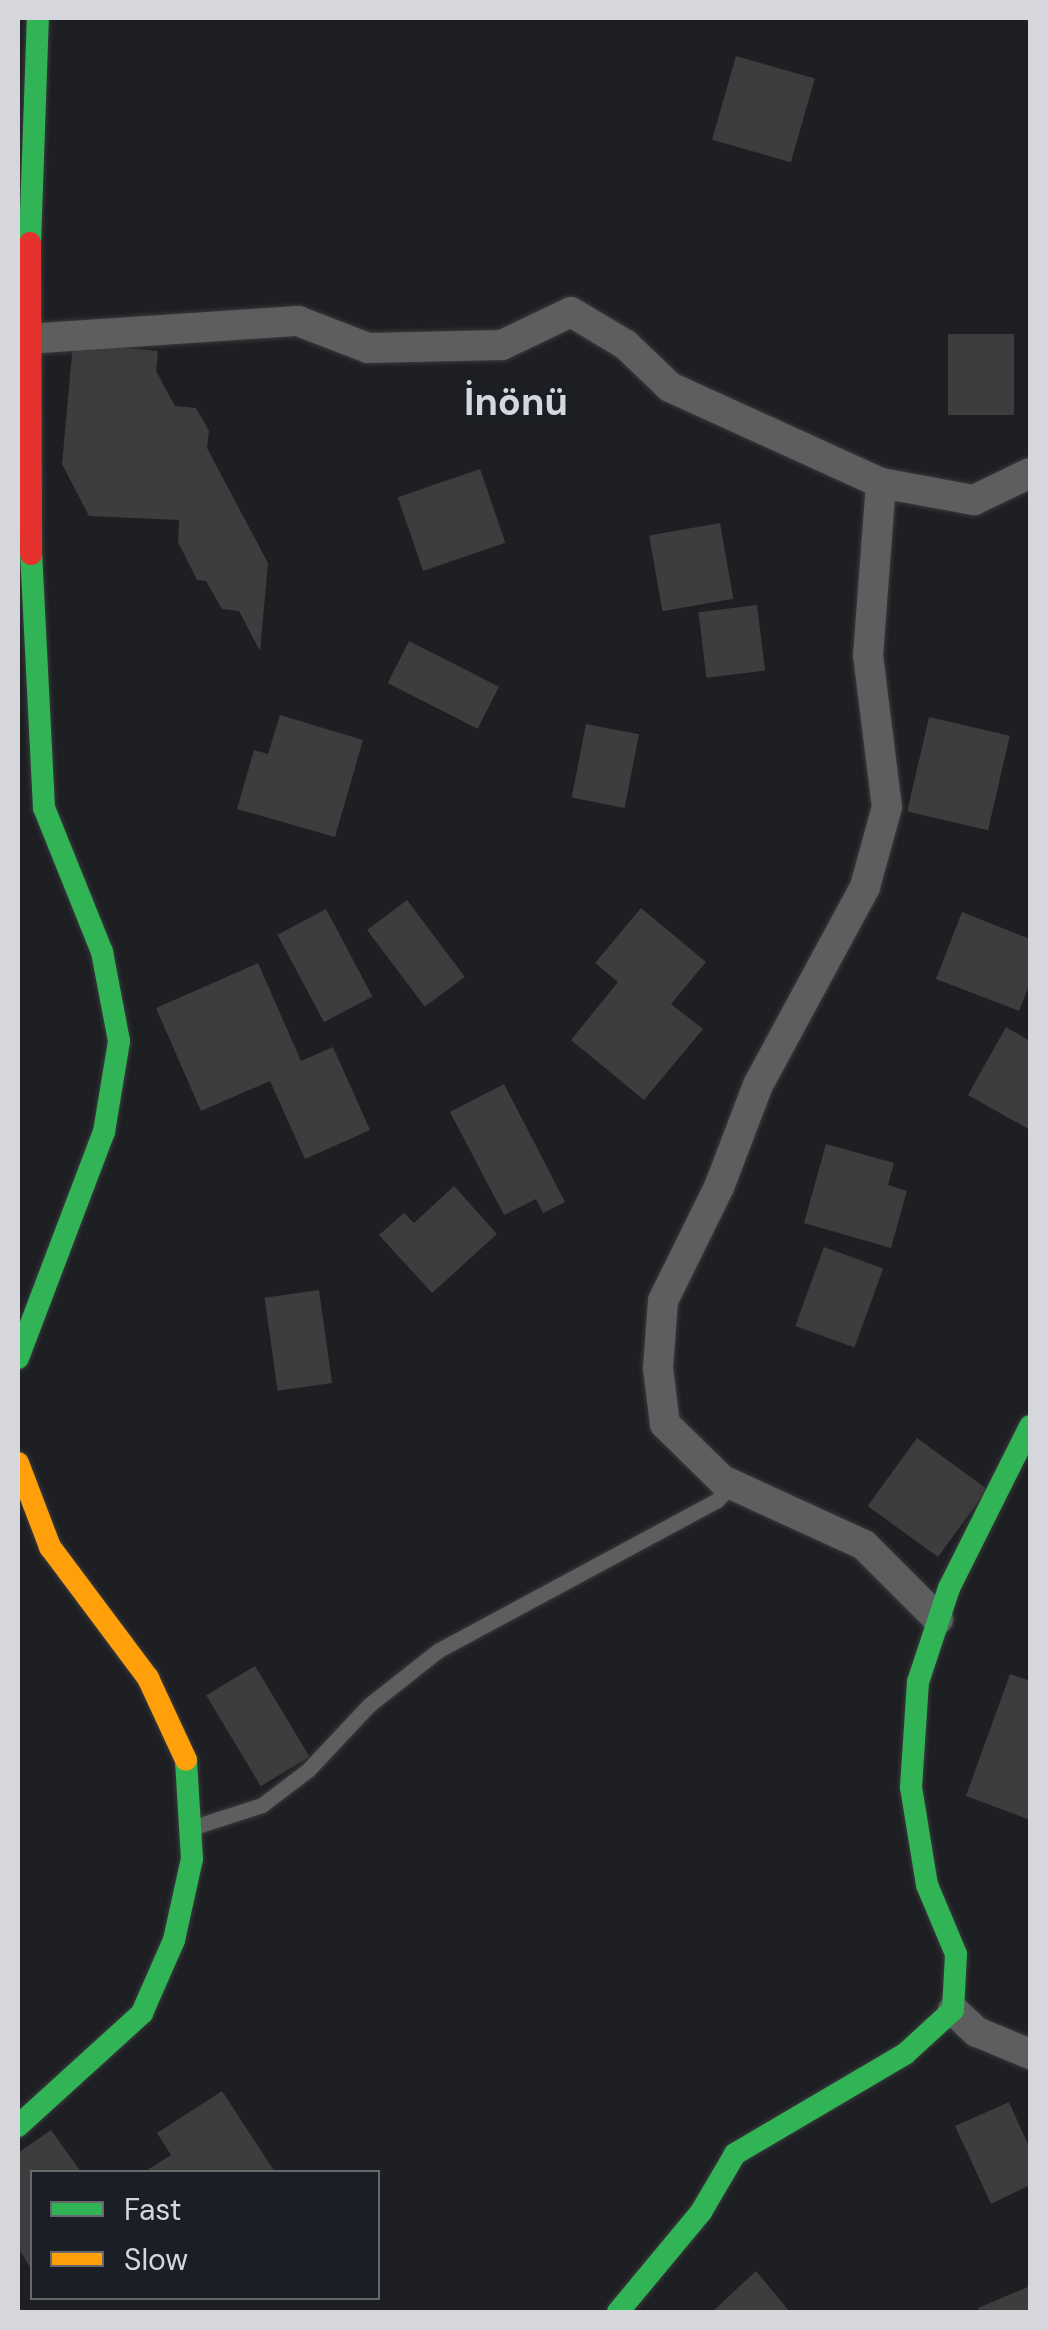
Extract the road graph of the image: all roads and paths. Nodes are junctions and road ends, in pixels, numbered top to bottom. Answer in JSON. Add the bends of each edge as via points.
{"nodes":[{"id":1,"x":38,"y":18,"type":"edge"},
{"id":2,"x":26,"y":339,"type":"junction"},
{"id":3,"x":1030,"y":473,"type":"edge"},
{"id":4,"x":881,"y":483,"type":"junction"},
{"id":5,"x":18,"y":1358,"type":"edge"},
{"id":6,"x":1030,"y":1426,"type":"edge"},
{"id":7,"x":18,"y":1463,"type":"edge"},
{"id":8,"x":732,"y":1485,"type":"junction"},
{"id":9,"x":938,"y":1619,"type":"junction"},
{"id":10,"x":190,"y":1828,"type":"junction"},
{"id":11,"x":952,"y":2010,"type":"junction"},
{"id":12,"x":1030,"y":2054,"type":"edge"},
{"id":13,"x":18,"y":2126,"type":"edge"},
{"id":14,"x":618,"y":2312,"type":"edge"}],
"edges":[{"from":1,"to":2,"type":"street"},
{"from":2,"to":4,"type":"street","via":[[298,321],[368,348],[502,345],[571,312],[626,345],[670,387]]},
{"from":2,"to":5,"type":"street","via":[[34,702],[44,808],[102,952],[118,1041],[104,1132]]},
{"from":3,"to":4,"type":"street","via":[[974,500]]},
{"from":4,"to":8,"type":"street","via":[[868,656],[887,807],[866,888],[758,1085],[719,1187],[663,1301],[658,1368],[666,1424]]},
{"from":6,"to":9,"type":"street"},
{"from":7,"to":10,"type":"street","via":[[50,1547],[148,1678],[187,1762]]},
{"from":8,"to":9,"type":"street","via":[[864,1545]]},
{"from":8,"to":10,"type":"lane","via":[[716,1500],[439,1650],[368,1705],[308,1770],[262,1806]]},
{"from":9,"to":11,"type":"street","via":[[918,1682],[911,1787],[927,1884],[956,1954]]},
{"from":10,"to":13,"type":"street","via":[[192,1859],[174,1940],[142,2012]]},
{"from":11,"to":12,"type":"street","via":[[977,2032]]},
{"from":11,"to":14,"type":"street","via":[[906,2054],[735,2154],[701,2212]]}]}
